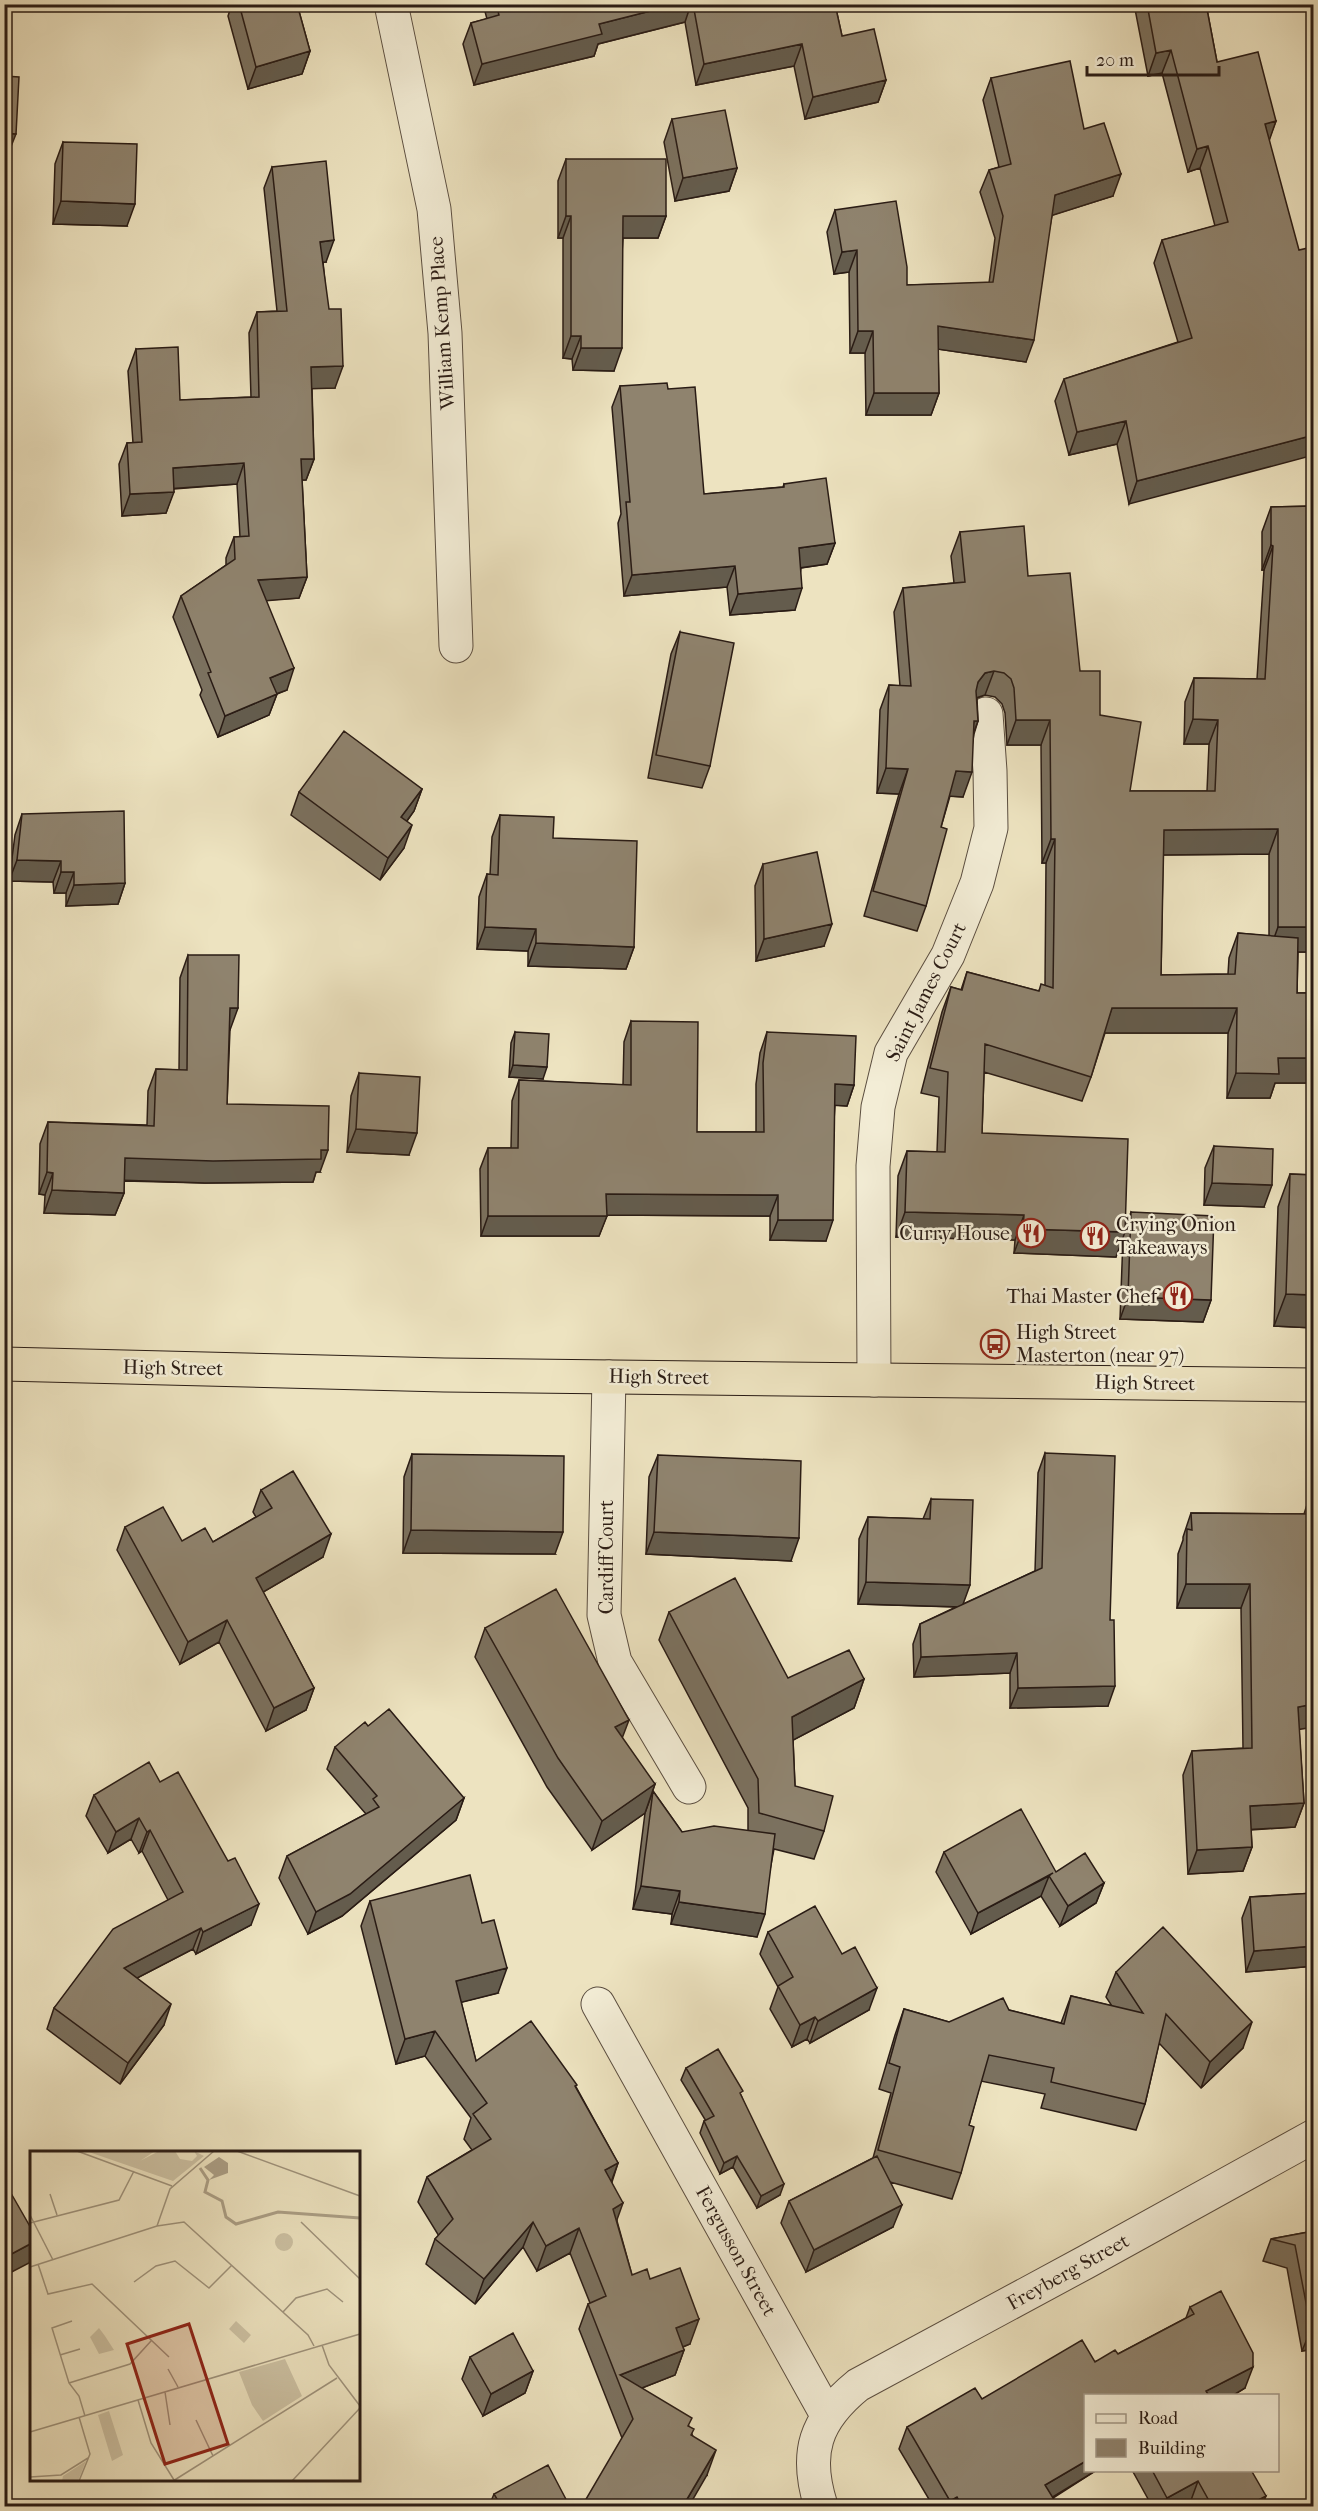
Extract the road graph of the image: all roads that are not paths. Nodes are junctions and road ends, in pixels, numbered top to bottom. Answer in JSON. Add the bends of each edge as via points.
{"nodes":[{"id":1,"x":391,"y":4,"type":"edge"},
{"id":2,"x":456,"y":646,"type":"dead end"},
{"id":3,"x":986,"y":714,"type":"dead end"},
{"id":4,"x":4,"y":1364,"type":"edge"},
{"id":5,"x":609,"y":1377,"type":"junction"},
{"id":6,"x":874,"y":1380,"type":"junction"},
{"id":7,"x":1314,"y":1385,"type":"edge"},
{"id":8,"x":689,"y":1787,"type":"dead end"},
{"id":9,"x":598,"y":2004,"type":"dead end"},
{"id":10,"x":1314,"y":2136,"type":"edge"},
{"id":11,"x":827,"y":2415,"type":"junction"},
{"id":12,"x":821,"y":2506,"type":"edge"}],
"edges":[{"from":1,"to":2,"type":"street","name":"William Kemp Place","via":[[434,209],[445,333]]},
{"from":3,"to":6,"type":"street","name":"Saint James Court","via":[[991,828],[977,883],[948,955],[891,1053],[878,1107],[873,1166]]},
{"from":4,"to":5,"type":"highway","name":"High Street"},
{"from":5,"to":6,"type":"highway","name":"High Street"},
{"from":5,"to":8,"type":"street","name":"Cardiff Court","via":[[604,1615],[615,1662]]},
{"from":6,"to":7,"type":"highway","name":"High Street"},
{"from":9,"to":11,"type":"street","name":"Fergusson Street"},
{"from":10,"to":11,"type":"street","name":"Freyberg Street","via":[[858,2385]]},
{"from":11,"to":12,"type":"street","via":[[818,2431],[814,2451],[815,2486]]}]}
